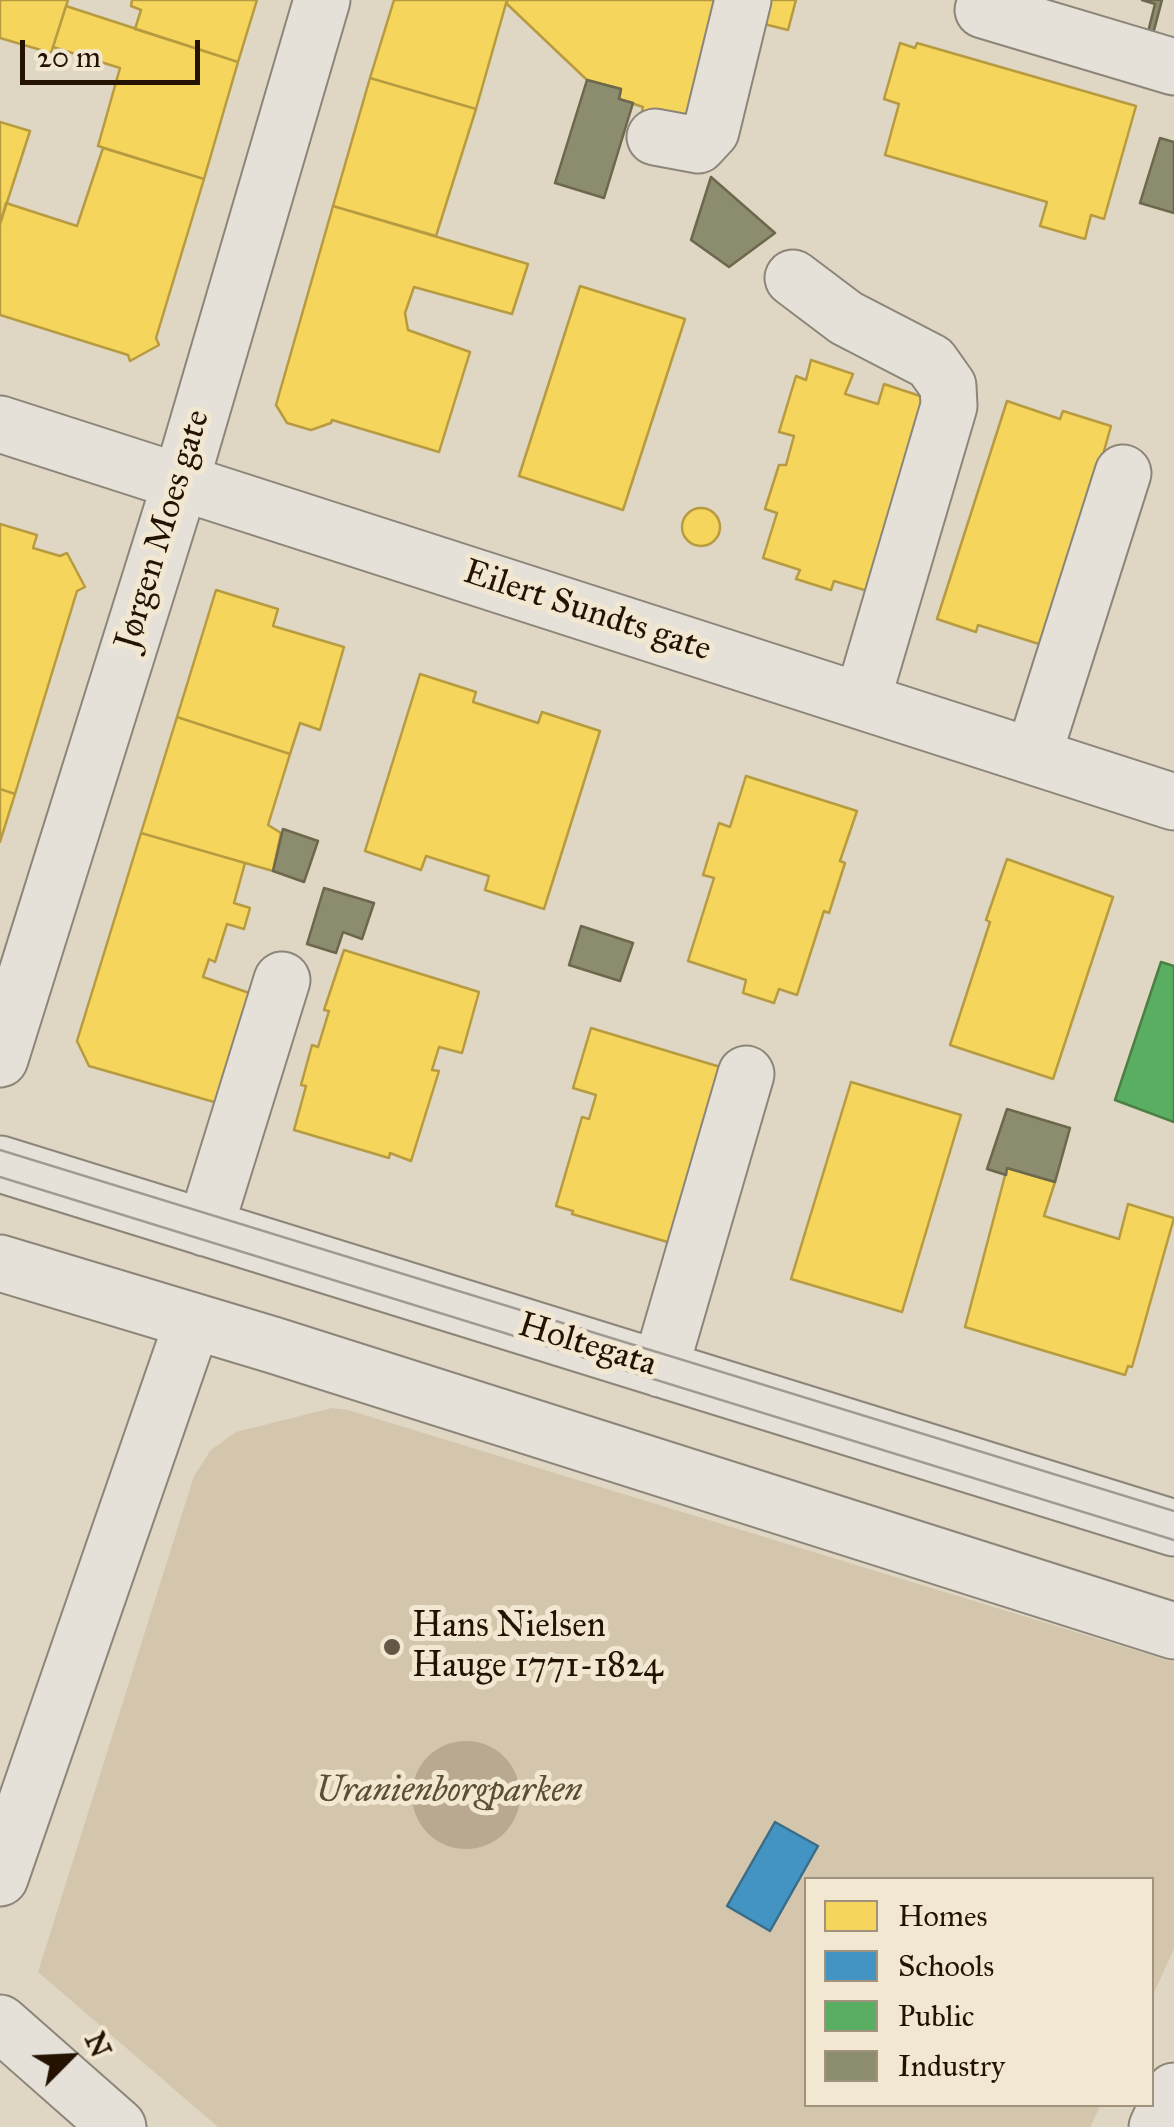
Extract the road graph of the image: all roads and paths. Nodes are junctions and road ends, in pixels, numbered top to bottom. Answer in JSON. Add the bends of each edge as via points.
{"nodes":[{"id":1,"x":322,"y":0,"type":"edge"},
{"id":2,"x":743,"y":0,"type":"edge"},
{"id":3,"x":983,"y":10,"type":"dead end"},
{"id":4,"x":1174,"y":67,"type":"edge"},
{"id":5,"x":655,"y":137,"type":"dead end"},
{"id":6,"x":793,"y":278,"type":"dead end"},
{"id":7,"x":0,"y":424,"type":"edge"},
{"id":8,"x":1123,"y":472,"type":"dead end"},
{"id":9,"x":181,"y":481,"type":"junction"},
{"id":10,"x":862,"y":701,"type":"junction"},
{"id":11,"x":1033,"y":756,"type":"junction"},
{"id":12,"x":1174,"y":802,"type":"edge"},
{"id":13,"x":282,"y":980,"type":"dead end"},
{"id":14,"x":0,"y":1058,"type":"edge"},
{"id":15,"x":746,"y":1074,"type":"dead end"},
{"id":16,"x":0,"y":1164,"type":"edge"},
{"id":17,"x":205,"y":1228,"type":"junction"},
{"id":18,"x":0,"y":1263,"type":"edge"},
{"id":19,"x":193,"y":1321,"type":"junction"},
{"id":20,"x":660,"y":1369,"type":"junction"},
{"id":21,"x":1174,"y":1528,"type":"edge"},
{"id":22,"x":1174,"y":1631,"type":"edge"},
{"id":23,"x":0,"y":1878,"type":"edge"},
{"id":24,"x":0,"y":2023,"type":"edge"},
{"id":25,"x":1174,"y":2092,"type":"edge"},
{"id":26,"x":118,"y":2127,"type":"edge"},
{"id":27,"x":1158,"y":2127,"type":"edge"}],
"edges":[{"from":1,"to":9,"type":"street","name":"Jørgen Moes gate"},
{"from":2,"to":5,"type":"street","via":[[712,131],[698,145]]},
{"from":3,"to":4,"type":"street"},
{"from":6,"to":10,"type":"street","via":[[846,318],[931,362],[948,386],[950,406]]},
{"from":7,"to":9,"type":"street","name":"Eilert Sundts gate"},
{"from":8,"to":11,"type":"street"},
{"from":9,"to":10,"type":"street","name":"Eilert Sundts gate"},
{"from":9,"to":14,"type":"street","name":"Jørgen Moes gate"},
{"from":10,"to":11,"type":"street","name":"Eilert Sundts gate"},
{"from":11,"to":12,"type":"street","name":"Eilert Sundts gate"},
{"from":13,"to":17,"type":"street"},
{"from":15,"to":20,"type":"street"},
{"from":16,"to":17,"type":"street","name":"Holtegata"},
{"from":17,"to":20,"type":"street","name":"Holtegata"},
{"from":18,"to":19,"type":"street"},
{"from":19,"to":22,"type":"street"},
{"from":19,"to":23,"type":"street"},
{"from":20,"to":21,"type":"street","name":"Holtegata"},
{"from":24,"to":26,"type":"street"},
{"from":25,"to":27,"type":"street"}]}
